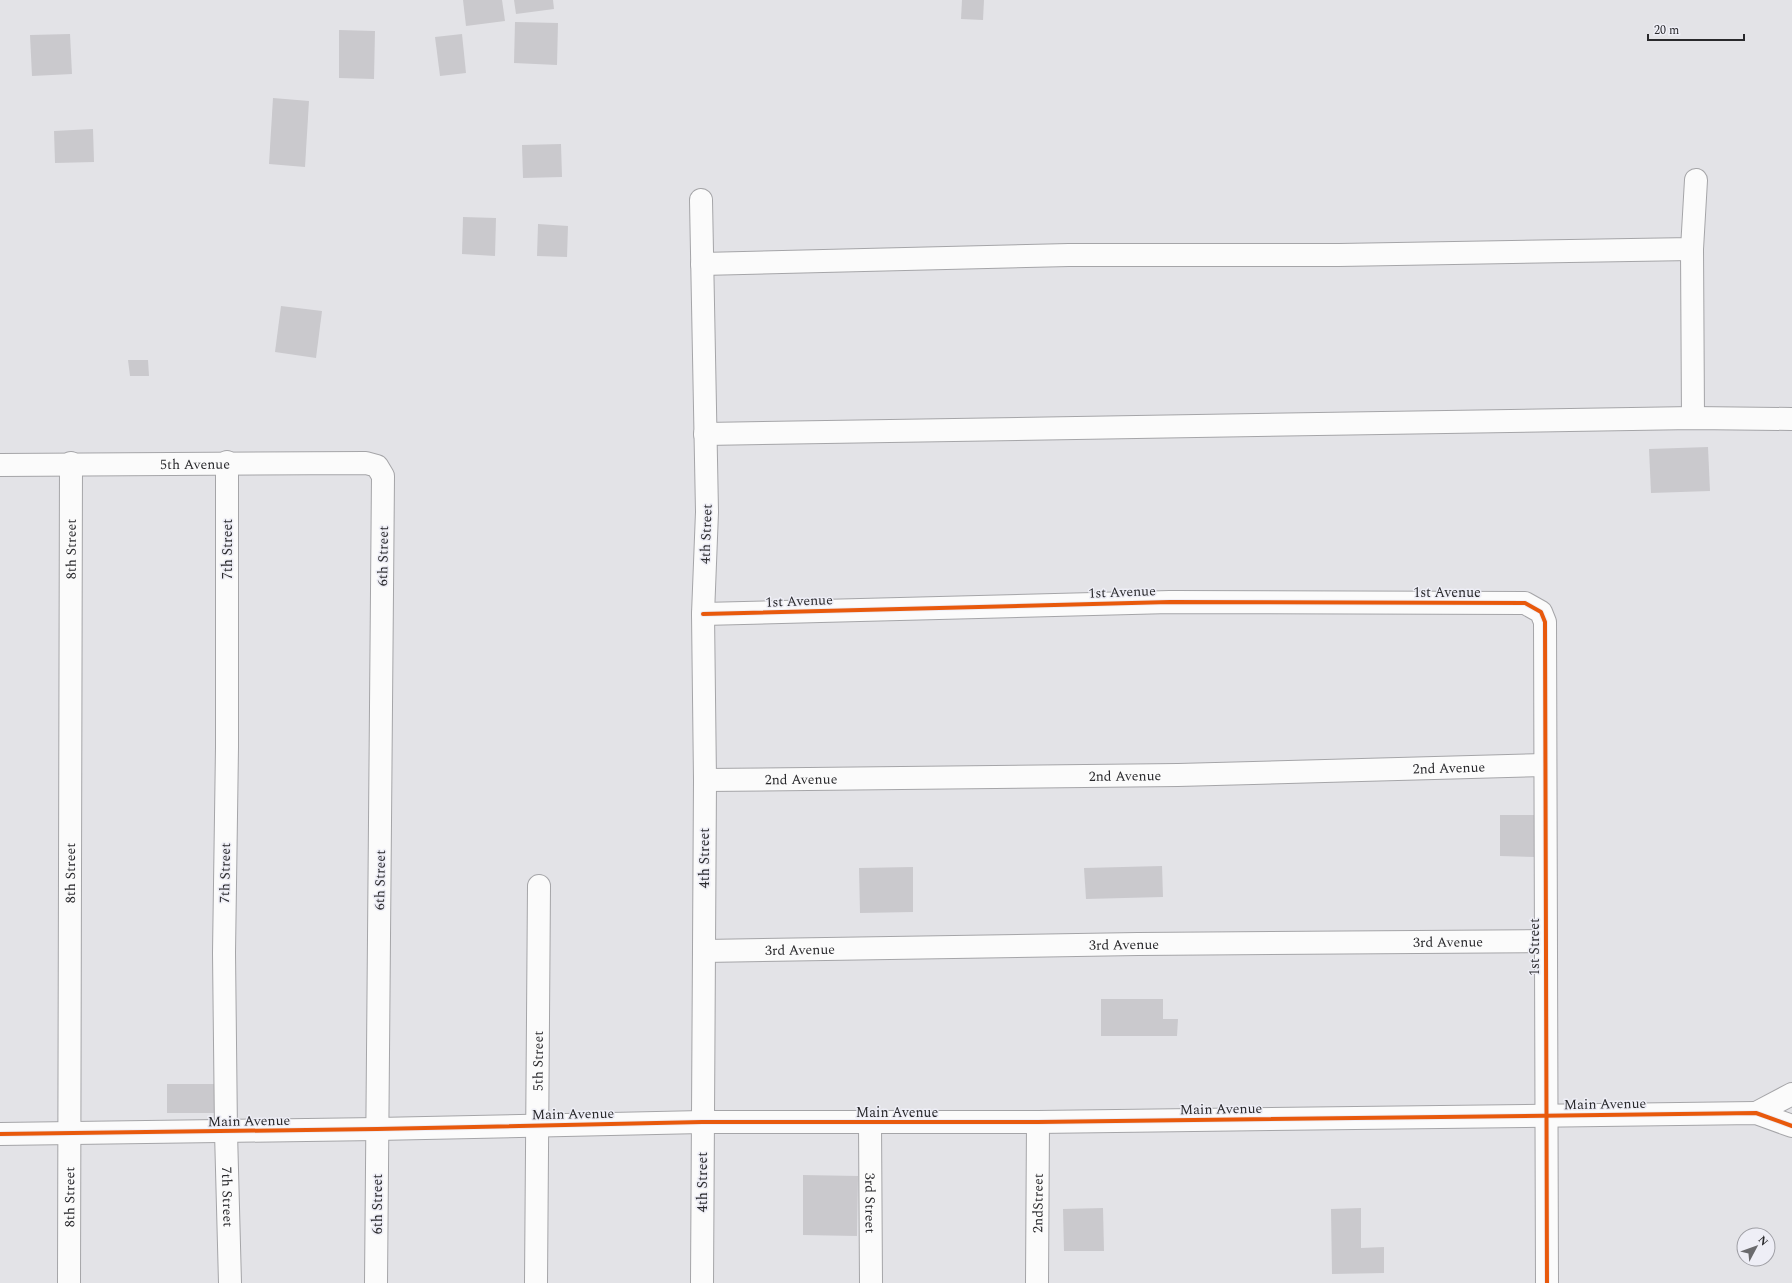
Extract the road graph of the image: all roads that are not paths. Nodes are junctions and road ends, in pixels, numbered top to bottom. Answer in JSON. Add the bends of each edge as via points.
{"nodes":[{"id":1,"x":1696,"y":180,"type":"dead end"},
{"id":2,"x":701,"y":200,"type":"dead end"},
{"id":3,"x":1692,"y":249,"type":"junction"},
{"id":4,"x":702,"y":264,"type":"junction"},
{"id":5,"x":1693,"y":418,"type":"junction"},
{"id":6,"x":1792,"y":419,"type":"edge"},
{"id":7,"x":705,"y":434,"type":"junction"},
{"id":8,"x":227,"y":462,"type":"junction"},
{"id":9,"x":71,"y":463,"type":"junction"},
{"id":10,"x":0,"y":465,"type":"edge"},
{"id":11,"x":384,"y":476,"type":"joint"},
{"id":12,"x":1541,"y":612,"type":"joint"},
{"id":13,"x":703,"y":614,"type":"junction"},
{"id":14,"x":1545,"y":765,"type":"junction"},
{"id":15,"x":705,"y":780,"type":"junction"},
{"id":16,"x":539,"y":886,"type":"dead end"},
{"id":17,"x":1545,"y":941,"type":"junction"},
{"id":18,"x":704,"y":951,"type":"junction"},
{"id":19,"x":1792,"y":1094,"type":"edge"},
{"id":20,"x":1756,"y":1113,"type":"junction"},
{"id":21,"x":1546,"y":1116,"type":"junction"},
{"id":22,"x":702,"y":1122,"type":"junction"},
{"id":23,"x":1038,"y":1122,"type":"junction"},
{"id":24,"x":870,"y":1123,"type":"junction"},
{"id":25,"x":538,"y":1126,"type":"junction"},
{"id":26,"x":1792,"y":1126,"type":"edge"},
{"id":27,"x":377,"y":1130,"type":"junction"},
{"id":28,"x":226,"y":1132,"type":"junction"},
{"id":29,"x":0,"y":1134,"type":"edge"},
{"id":30,"x":70,"y":1134,"type":"junction"},
{"id":31,"x":69,"y":1283,"type":"edge"},
{"id":32,"x":230,"y":1283,"type":"edge"},
{"id":33,"x":376,"y":1283,"type":"edge"},
{"id":34,"x":536,"y":1283,"type":"edge"},
{"id":35,"x":702,"y":1283,"type":"edge"},
{"id":36,"x":871,"y":1283,"type":"edge"},
{"id":37,"x":1037,"y":1283,"type":"edge"},
{"id":38,"x":1546,"y":1283,"type":"edge"}],
"edges":[{"from":1,"to":3,"type":"street"},
{"from":2,"to":4,"type":"street","name":"4th Street"},
{"from":3,"to":4,"type":"street","via":[[1339,255],[1070,255]]},
{"from":3,"to":5,"type":"street"},
{"from":4,"to":7,"type":"street","name":"4th Street"},
{"from":5,"to":6,"type":"street"},
{"from":5,"to":7,"type":"street"},
{"from":7,"to":13,"type":"street","name":"4th Street","via":[[707,512]]},
{"from":8,"to":9,"type":"street","name":"5th Avenue"},
{"from":8,"to":11,"type":"street","name":"5th Avenue","via":[[366,463],[377,466]]},
{"from":8,"to":28,"type":"street","name":"7th Street","via":[[224,953]]},
{"from":9,"to":10,"type":"street","name":"5th Avenue"},
{"from":9,"to":30,"type":"street","name":"8th Street"},
{"from":11,"to":27,"type":"street","name":"6th Street"},
{"from":12,"to":13,"type":"street","name":"1st Avenue","via":[[1525,603],[1170,602]]},
{"from":12,"to":14,"type":"street","name":"1st Street","via":[[1544,622]]},
{"from":13,"to":15,"type":"street","name":"4th Street"},
{"from":14,"to":15,"type":"street","name":"2nd Avenue","via":[[1178,774]]},
{"from":14,"to":17,"type":"street","name":"1st Street"},
{"from":15,"to":18,"type":"street","name":"4th Street"},
{"from":16,"to":25,"type":"street","name":"5th Street"},
{"from":17,"to":18,"type":"street","name":"3rd Avenue"},
{"from":17,"to":21,"type":"street","name":"1st Street"},
{"from":18,"to":22,"type":"street","name":"4th Street"},
{"from":19,"to":20,"type":"street","name":"Main Avenue"},
{"from":20,"to":21,"type":"street","name":"Main Avenue"},
{"from":20,"to":26,"type":"street","name":"Main Avenue"},
{"from":21,"to":23,"type":"street","name":"Main Avenue"},
{"from":21,"to":38,"type":"street","name":"1st Street"},
{"from":22,"to":24,"type":"street","name":"Main Avenue"},
{"from":22,"to":25,"type":"street","name":"Main Avenue"},
{"from":22,"to":35,"type":"street","name":"4th Street"},
{"from":23,"to":24,"type":"street","name":"Main Avenue"},
{"from":23,"to":37,"type":"street","name":"2ndStreet"},
{"from":24,"to":36,"type":"street","name":"3rd Street"},
{"from":25,"to":27,"type":"street","name":"Main Avenue"},
{"from":25,"to":34,"type":"street","name":"5th Street"},
{"from":27,"to":28,"type":"street","name":"Main Avenue"},
{"from":27,"to":33,"type":"street","name":"6th Street"},
{"from":28,"to":30,"type":"street","name":"Main Avenue"},
{"from":28,"to":32,"type":"street","name":"7th Street"},
{"from":29,"to":30,"type":"street","name":"Main Avenue"},
{"from":30,"to":31,"type":"street","name":"8th Street"}]}
